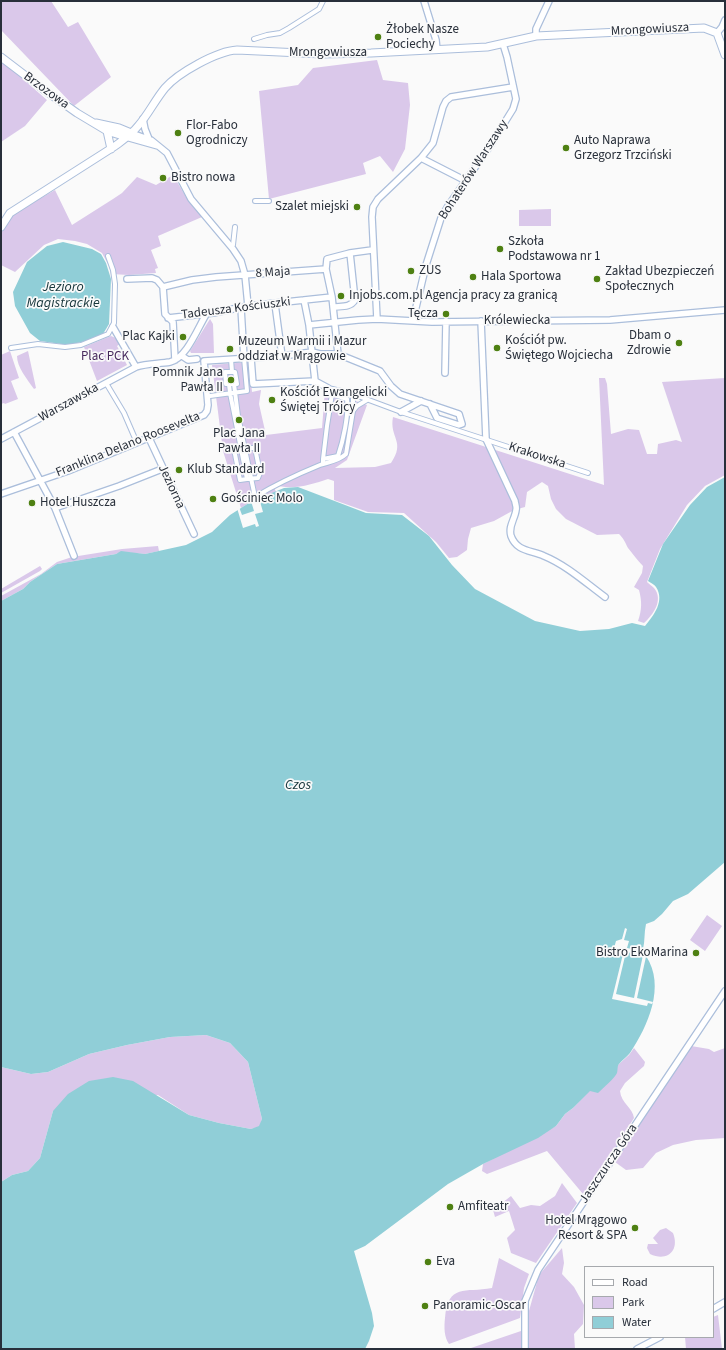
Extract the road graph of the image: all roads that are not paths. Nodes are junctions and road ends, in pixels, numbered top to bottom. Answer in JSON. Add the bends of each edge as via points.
{"nodes":[{"id":1,"x":323,"y":1,"type":"edge"},
{"id":2,"x":424,"y":1,"type":"edge"},
{"id":3,"x":549,"y":1,"type":"edge"},
{"id":4,"x":725,"y":21,"type":"edge"},
{"id":5,"x":717,"y":33,"type":"junction"},
{"id":6,"x":536,"y":36,"type":"junction"},
{"id":7,"x":254,"y":39,"type":"dead end"},
{"id":8,"x":503,"y":44,"type":"junction"},
{"id":9,"x":437,"y":50,"type":"junction"},
{"id":10,"x":725,"y":55,"type":"edge"},
{"id":11,"x":1,"y":57,"type":"edge"},
{"id":12,"x":513,"y":87,"type":"junction"},
{"id":13,"x":143,"y":120,"type":"junction"},
{"id":14,"x":93,"y":122,"type":"junction"},
{"id":15,"x":107,"y":131,"type":"junction"},
{"id":16,"x":128,"y":135,"type":"junction"},
{"id":17,"x":149,"y":139,"type":"junction"},
{"id":18,"x":158,"y":146,"type":"junction"},
{"id":19,"x":111,"y":148,"type":"junction"},
{"id":20,"x":421,"y":158,"type":"junction"},
{"id":21,"x":466,"y":182,"type":"junction"},
{"id":22,"x":254,"y":201,"type":"dead end"},
{"id":23,"x":269,"y":201,"type":"dead end"},
{"id":24,"x":1,"y":227,"type":"edge"},
{"id":25,"x":234,"y":228,"type":"dead end"},
{"id":26,"x":233,"y":245,"type":"dead end"},
{"id":27,"x":372,"y":250,"type":"junction"},
{"id":28,"x":350,"y":253,"type":"junction"},
{"id":29,"x":108,"y":256,"type":"dead end"},
{"id":30,"x":326,"y":269,"type":"junction"},
{"id":31,"x":245,"y":275,"type":"junction"},
{"id":32,"x":127,"y":278,"type":"dead end"},
{"id":33,"x":163,"y":287,"type":"junction"},
{"id":34,"x":332,"y":297,"type":"junction"},
{"id":35,"x":307,"y":300,"type":"junction"},
{"id":36,"x":275,"y":304,"type":"junction"},
{"id":37,"x":248,"y":306,"type":"junction"},
{"id":38,"x":333,"y":307,"type":"junction"},
{"id":39,"x":241,"y":308,"type":"junction"},
{"id":40,"x":725,"y":310,"type":"edge"},
{"id":41,"x":208,"y":313,"type":"junction"},
{"id":42,"x":168,"y":318,"type":"junction"},
{"id":43,"x":377,"y":319,"type":"junction"},
{"id":44,"x":413,"y":320,"type":"junction"},
{"id":45,"x":481,"y":321,"type":"junction"},
{"id":46,"x":334,"y":322,"type":"junction"},
{"id":47,"x":446,"y":322,"type":"junction"},
{"id":48,"x":309,"y":325,"type":"junction"},
{"id":49,"x":113,"y":327,"type":"junction"},
{"id":50,"x":11,"y":348,"type":"dead end"},
{"id":51,"x":312,"y":352,"type":"junction"},
{"id":52,"x":338,"y":354,"type":"junction"},
{"id":53,"x":182,"y":356,"type":"junction"},
{"id":54,"x":282,"y":356,"type":"junction"},
{"id":55,"x":244,"y":358,"type":"junction"},
{"id":56,"x":251,"y":358,"type":"junction"},
{"id":57,"x":197,"y":359,"type":"dead end"},
{"id":58,"x":231,"y":359,"type":"junction"},
{"id":59,"x":175,"y":360,"type":"junction"},
{"id":60,"x":136,"y":367,"type":"junction"},
{"id":61,"x":232,"y":372,"type":"junction"},
{"id":62,"x":445,"y":373,"type":"dead end"},
{"id":63,"x":315,"y":381,"type":"junction"},
{"id":64,"x":106,"y":383,"type":"junction"},
{"id":65,"x":231,"y":384,"type":"junction"},
{"id":66,"x":353,"y":387,"type":"dead end"},
{"id":67,"x":328,"y":388,"type":"junction"},
{"id":68,"x":232,"y":393,"type":"junction"},
{"id":69,"x":332,"y":394,"type":"junction"},
{"id":70,"x":352,"y":394,"type":"junction"},
{"id":71,"x":210,"y":396,"type":"dead end"},
{"id":72,"x":367,"y":400,"type":"junction"},
{"id":73,"x":421,"y":401,"type":"junction"},
{"id":74,"x":430,"y":404,"type":"junction"},
{"id":75,"x":353,"y":412,"type":"junction"},
{"id":76,"x":401,"y":412,"type":"junction"},
{"id":77,"x":14,"y":432,"type":"junction"},
{"id":78,"x":149,"y":438,"type":"junction"},
{"id":79,"x":1,"y":439,"type":"edge"},
{"id":80,"x":486,"y":439,"type":"junction"},
{"id":81,"x":137,"y":442,"type":"junction"},
{"id":82,"x":243,"y":449,"type":"junction"},
{"id":83,"x":323,"y":462,"type":"junction"},
{"id":84,"x":162,"y":469,"type":"junction"},
{"id":85,"x":588,"y":473,"type":"dead end"},
{"id":86,"x":250,"y":479,"type":"junction"},
{"id":87,"x":40,"y":481,"type":"junction"},
{"id":88,"x":1,"y":494,"type":"edge"},
{"id":89,"x":54,"y":508,"type":"junction"},
{"id":90,"x":194,"y":534,"type":"dead end"},
{"id":91,"x":74,"y":556,"type":"dead end"},
{"id":92,"x":605,"y":597,"type":"dead end"},
{"id":93,"x":725,"y":991,"type":"edge"},
{"id":94,"x":725,"y":1302,"type":"edge"},
{"id":95,"x":714,"y":1308,"type":"edge"},
{"id":96,"x":658,"y":1338,"type":"edge"},
{"id":97,"x":525,"y":1349,"type":"edge"},
{"id":98,"x":637,"y":1349,"type":"edge"}],
"edges":[{"from":1,"to":7,"type":"street","via":[[319,9],[280,33]]},
{"from":2,"to":9,"type":"street"},
{"from":3,"to":6,"type":"street","via":[[536,29]]},
{"from":4,"to":5,"type":"street"},
{"from":5,"to":6,"type":"street","name":"Mrongowiusza","via":[[697,28]]},
{"from":5,"to":10,"type":"street"},
{"from":6,"to":8,"type":"street","name":"Mrongowiusza"},
{"from":8,"to":9,"type":"street","name":"Mrongowiusza"},
{"from":8,"to":12,"type":"street","name":"Bohaterów Warszawy"},
{"from":9,"to":13,"type":"street","name":"Mrongowiusza","via":[[322,54],[227,51],[208,59],[165,87]]},
{"from":11,"to":14,"type":"street","name":"Brzozowa","via":[[42,89]]},
{"from":12,"to":20,"type":"street","via":[[451,97],[443,107],[433,143]]},
{"from":12,"to":21,"type":"street","name":"Bohaterów Warszawy","via":[[516,99],[514,109]]},
{"from":13,"to":16,"type":"street","name":"Mrongowiusza"},
{"from":13,"to":17,"type":"street"},
{"from":14,"to":15,"type":"street","name":"Brzozowa"},
{"from":14,"to":16,"type":"street","name":"Brzozowa","via":[[119,128]]},
{"from":15,"to":16,"type":"street","name":"Brzozowa"},
{"from":15,"to":19,"type":"street"},
{"from":16,"to":17,"type":"street"},
{"from":16,"to":18,"type":"street"},
{"from":16,"to":19,"type":"street","name":"Mrongowiusza"},
{"from":17,"to":18,"type":"street"},
{"from":18,"to":31,"type":"street","via":[[167,153],[191,199],[233,249],[241,261]]},
{"from":19,"to":24,"type":"street","name":"Mrongowiusza","via":[[10,213]]},
{"from":20,"to":21,"type":"street"},
{"from":20,"to":27,"type":"street","via":[[373,207]]},
{"from":21,"to":44,"type":"street","name":"Bohaterów Warszawy","via":[[448,206],[436,231]]},
{"from":22,"to":23,"type":"street"},
{"from":25,"to":26,"type":"street"},
{"from":27,"to":28,"type":"street"},
{"from":27,"to":43,"type":"street"},
{"from":28,"to":30,"type":"street","via":[[327,259]]},
{"from":28,"to":38,"type":"street","via":[[354,300],[347,306]]},
{"from":29,"to":49,"type":"street","via":[[115,284]]},
{"from":30,"to":31,"type":"street","name":"8 Maja"},
{"from":30,"to":34,"type":"street"},
{"from":31,"to":33,"type":"street","name":"8 Maja","via":[[192,280]]},
{"from":31,"to":37,"type":"street"},
{"from":32,"to":33,"type":"street","via":[[152,278]]},
{"from":33,"to":42,"type":"street","via":[[165,314]]},
{"from":34,"to":35,"type":"street","name":"Tadeusza Kościuszki"},
{"from":34,"to":38,"type":"street"},
{"from":35,"to":36,"type":"street","name":"Tadeusza Kościuszki"},
{"from":35,"to":48,"type":"street"},
{"from":36,"to":37,"type":"street","name":"Tadeusza Kościuszki"},
{"from":36,"to":54,"type":"street"},
{"from":37,"to":39,"type":"street","name":"Tadeusza Kościuszki"},
{"from":38,"to":46,"type":"street"},
{"from":39,"to":41,"type":"street","name":"Tadeusza Kościuszki"},
{"from":39,"to":55,"type":"street"},
{"from":40,"to":45,"type":"street","name":"Królewiecka","via":[[610,320]]},
{"from":41,"to":42,"type":"street","name":"Tadeusza Kościuszki"},
{"from":41,"to":53,"type":"street"},
{"from":42,"to":59,"type":"street","via":[[172,322]]},
{"from":43,"to":44,"type":"street","name":"Królewiecka"},
{"from":43,"to":46,"type":"street","name":"Królewiecka"},
{"from":44,"to":47,"type":"street","name":"Królewiecka"},
{"from":45,"to":47,"type":"street","name":"Królewiecka"},
{"from":45,"to":80,"type":"street"},
{"from":46,"to":48,"type":"street","name":"Królewiecka"},
{"from":46,"to":52,"type":"street"},
{"from":47,"to":62,"type":"street"},
{"from":48,"to":51,"type":"street"},
{"from":49,"to":50,"type":"street","via":[[108,334],[81,345],[65,347],[38,344]]},
{"from":49,"to":60,"type":"street"},
{"from":51,"to":52,"type":"street"},
{"from":51,"to":54,"type":"street"},
{"from":51,"to":63,"type":"street"},
{"from":52,"to":73,"type":"street","via":[[380,371],[400,394]]},
{"from":53,"to":57,"type":"street","via":[[188,360]]},
{"from":53,"to":59,"type":"street"},
{"from":54,"to":56,"type":"street"},
{"from":55,"to":56,"type":"street"},
{"from":55,"to":58,"type":"street"},
{"from":55,"to":68,"type":"street","via":[[247,391]]},
{"from":56,"to":63,"type":"street","via":[[253,384]]},
{"from":58,"to":61,"type":"street"},
{"from":58,"to":78,"type":"street","name":"Franklina Delano Roosevelta","via":[[204,361],[208,396],[207,411],[204,415]]},
{"from":59,"to":60,"type":"street","name":"Warszawska"},
{"from":60,"to":64,"type":"street","name":"Warszawska"},
{"from":61,"to":65,"type":"street","via":[[235,372],[236,384]]},
{"from":61,"to":65,"type":"street","via":[[225,372],[226,384]]},
{"from":63,"to":67,"type":"street"},
{"from":64,"to":77,"type":"street","name":"Warszawska"},
{"from":64,"to":81,"type":"street"},
{"from":65,"to":68,"type":"street"},
{"from":66,"to":70,"type":"street"},
{"from":67,"to":69,"type":"street"},
{"from":67,"to":70,"type":"street","name":"Krakowska"},
{"from":68,"to":71,"type":"street"},
{"from":68,"to":82,"type":"street"},
{"from":69,"to":83,"type":"street"},
{"from":69,"to":83,"type":"street","via":[[347,399],[348,406],[338,456]]},
{"from":70,"to":72,"type":"street","name":"Krakowska"},
{"from":70,"to":75,"type":"street"},
{"from":72,"to":75,"type":"street"},
{"from":72,"to":76,"type":"street","name":"Krakowska"},
{"from":73,"to":74,"type":"street"},
{"from":73,"to":76,"type":"street"},
{"from":74,"to":74,"type":"street","via":[[460,414],[462,424],[438,418]]},
{"from":75,"to":83,"type":"street","via":[[346,454],[342,458]]},
{"from":76,"to":80,"type":"street","name":"Krakowska"},
{"from":77,"to":79,"type":"street","name":"Warszawska"},
{"from":77,"to":87,"type":"street"},
{"from":78,"to":81,"type":"street","name":"Franklina Delano Roosevelta"},
{"from":78,"to":84,"type":"street","name":"Jeziorna"},
{"from":80,"to":85,"type":"street","name":"Krakowska"},
{"from":80,"to":92,"type":"street","via":[[515,500],[516,509],[510,527],[515,544],[524,551],[543,555],[565,567]]},
{"from":81,"to":87,"type":"street","name":"Franklina Delano Roosevelta"},
{"from":82,"to":86,"type":"street"},
{"from":82,"to":86,"type":"street","via":[[234,449],[240,480]]},
{"from":82,"to":86,"type":"street","via":[[255,448],[260,473],[258,478]]},
{"from":83,"to":86,"type":"street","via":[[256,496]]},
{"from":84,"to":89,"type":"street"},
{"from":84,"to":90,"type":"street","name":"Jeziorna"},
{"from":87,"to":88,"type":"street","name":"Franklina Delano Roosevelta"},
{"from":87,"to":89,"type":"street"},
{"from":89,"to":91,"type":"street"},
{"from":93,"to":97,"type":"street","name":"Jaszczurcza Góra","via":[[538,1270],[525,1301]]},
{"from":94,"to":95,"type":"street"},
{"from":96,"to":98,"type":"street"}]}
